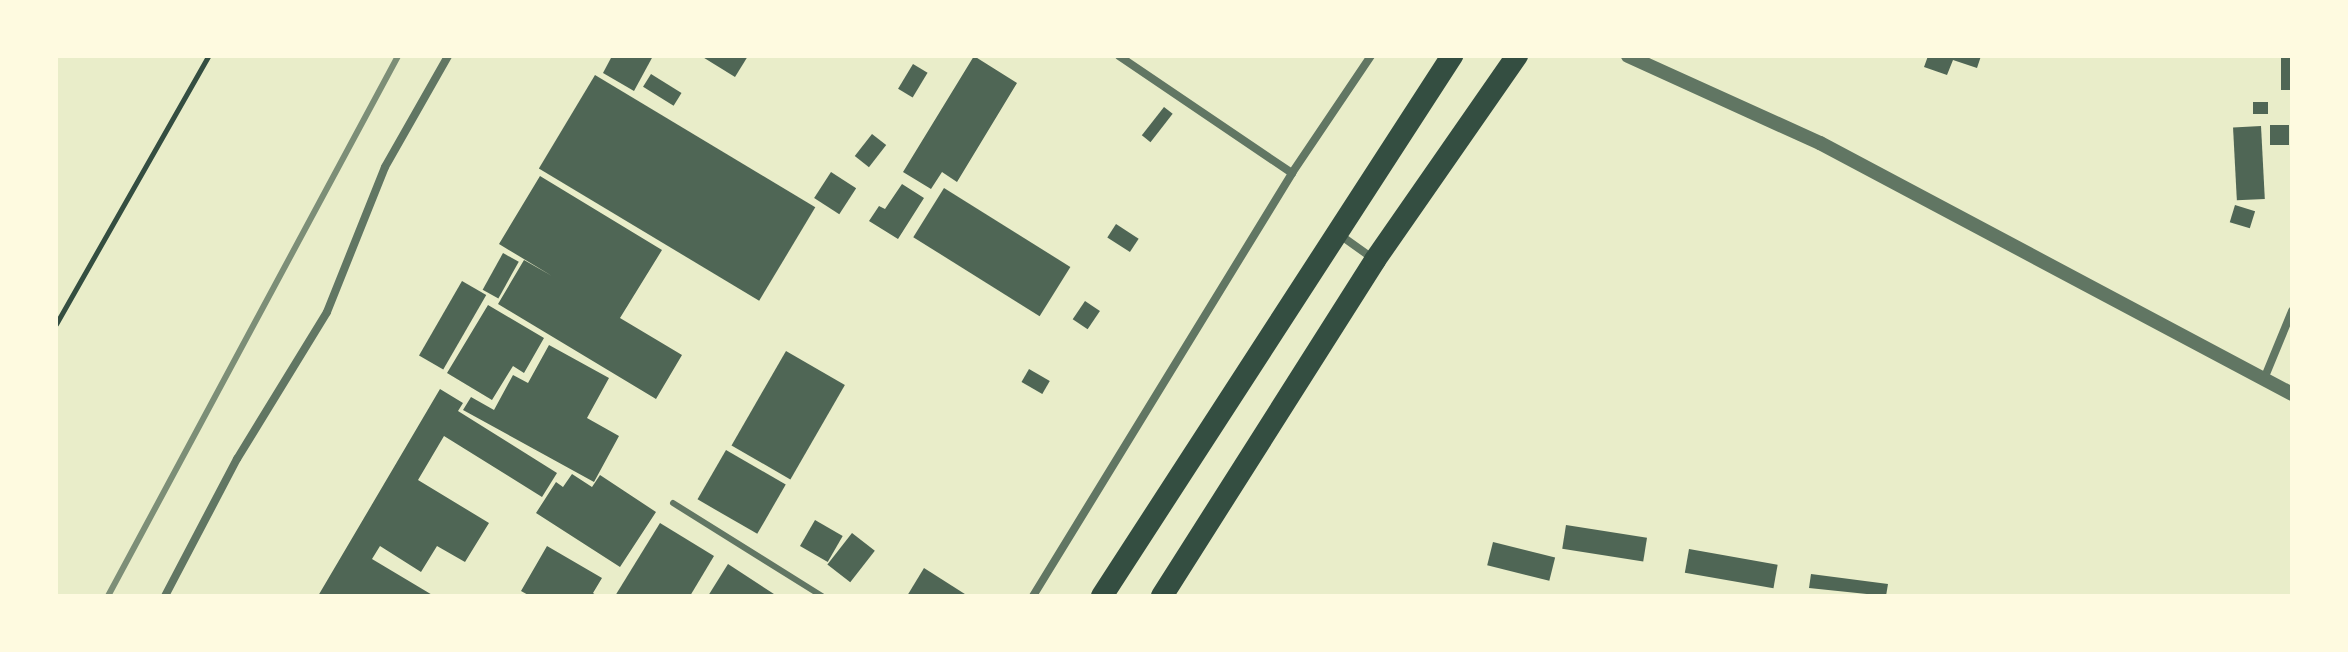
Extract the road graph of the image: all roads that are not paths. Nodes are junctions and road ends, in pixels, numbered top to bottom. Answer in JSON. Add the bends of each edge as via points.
{"nodes":[{"id":1,"x":448,"y":56,"type":"edge"},
{"id":2,"x":1119,"y":56,"type":"edge"},
{"id":3,"x":1371,"y":56,"type":"edge"},
{"id":4,"x":1452,"y":56,"type":"edge"},
{"id":5,"x":1517,"y":56,"type":"edge"},
{"id":6,"x":1628,"y":56,"type":"edge"},
{"id":7,"x":1292,"y":173,"type":"junction"},
{"id":8,"x":1336,"y":233,"type":"junction"},
{"id":9,"x":1375,"y":260,"type":"junction"},
{"id":10,"x":2292,"y":311,"type":"edge"},
{"id":11,"x":2264,"y":379,"type":"junction"},
{"id":12,"x":2292,"y":394,"type":"edge"},
{"id":13,"x":673,"y":503,"type":"dead end"},
{"id":14,"x":165,"y":596,"type":"edge"},
{"id":15,"x":822,"y":596,"type":"edge"},
{"id":16,"x":1033,"y":596,"type":"edge"},
{"id":17,"x":1102,"y":596,"type":"edge"},
{"id":18,"x":1162,"y":596,"type":"edge"}],
"edges":[{"from":1,"to":14,"type":"street","via":[[385,167],[327,312],[237,459]]},
{"from":2,"to":7,"type":"street"},
{"from":3,"to":7,"type":"street"},
{"from":4,"to":8,"type":"highway"},
{"from":5,"to":9,"type":"highway"},
{"from":6,"to":11,"type":"street","via":[[1820,143]]},
{"from":7,"to":16,"type":"street"},
{"from":8,"to":9,"type":"street"},
{"from":8,"to":17,"type":"highway"},
{"from":9,"to":18,"type":"highway"},
{"from":10,"to":11,"type":"street"},
{"from":11,"to":12,"type":"street"},
{"from":13,"to":15,"type":"lane"}]}
